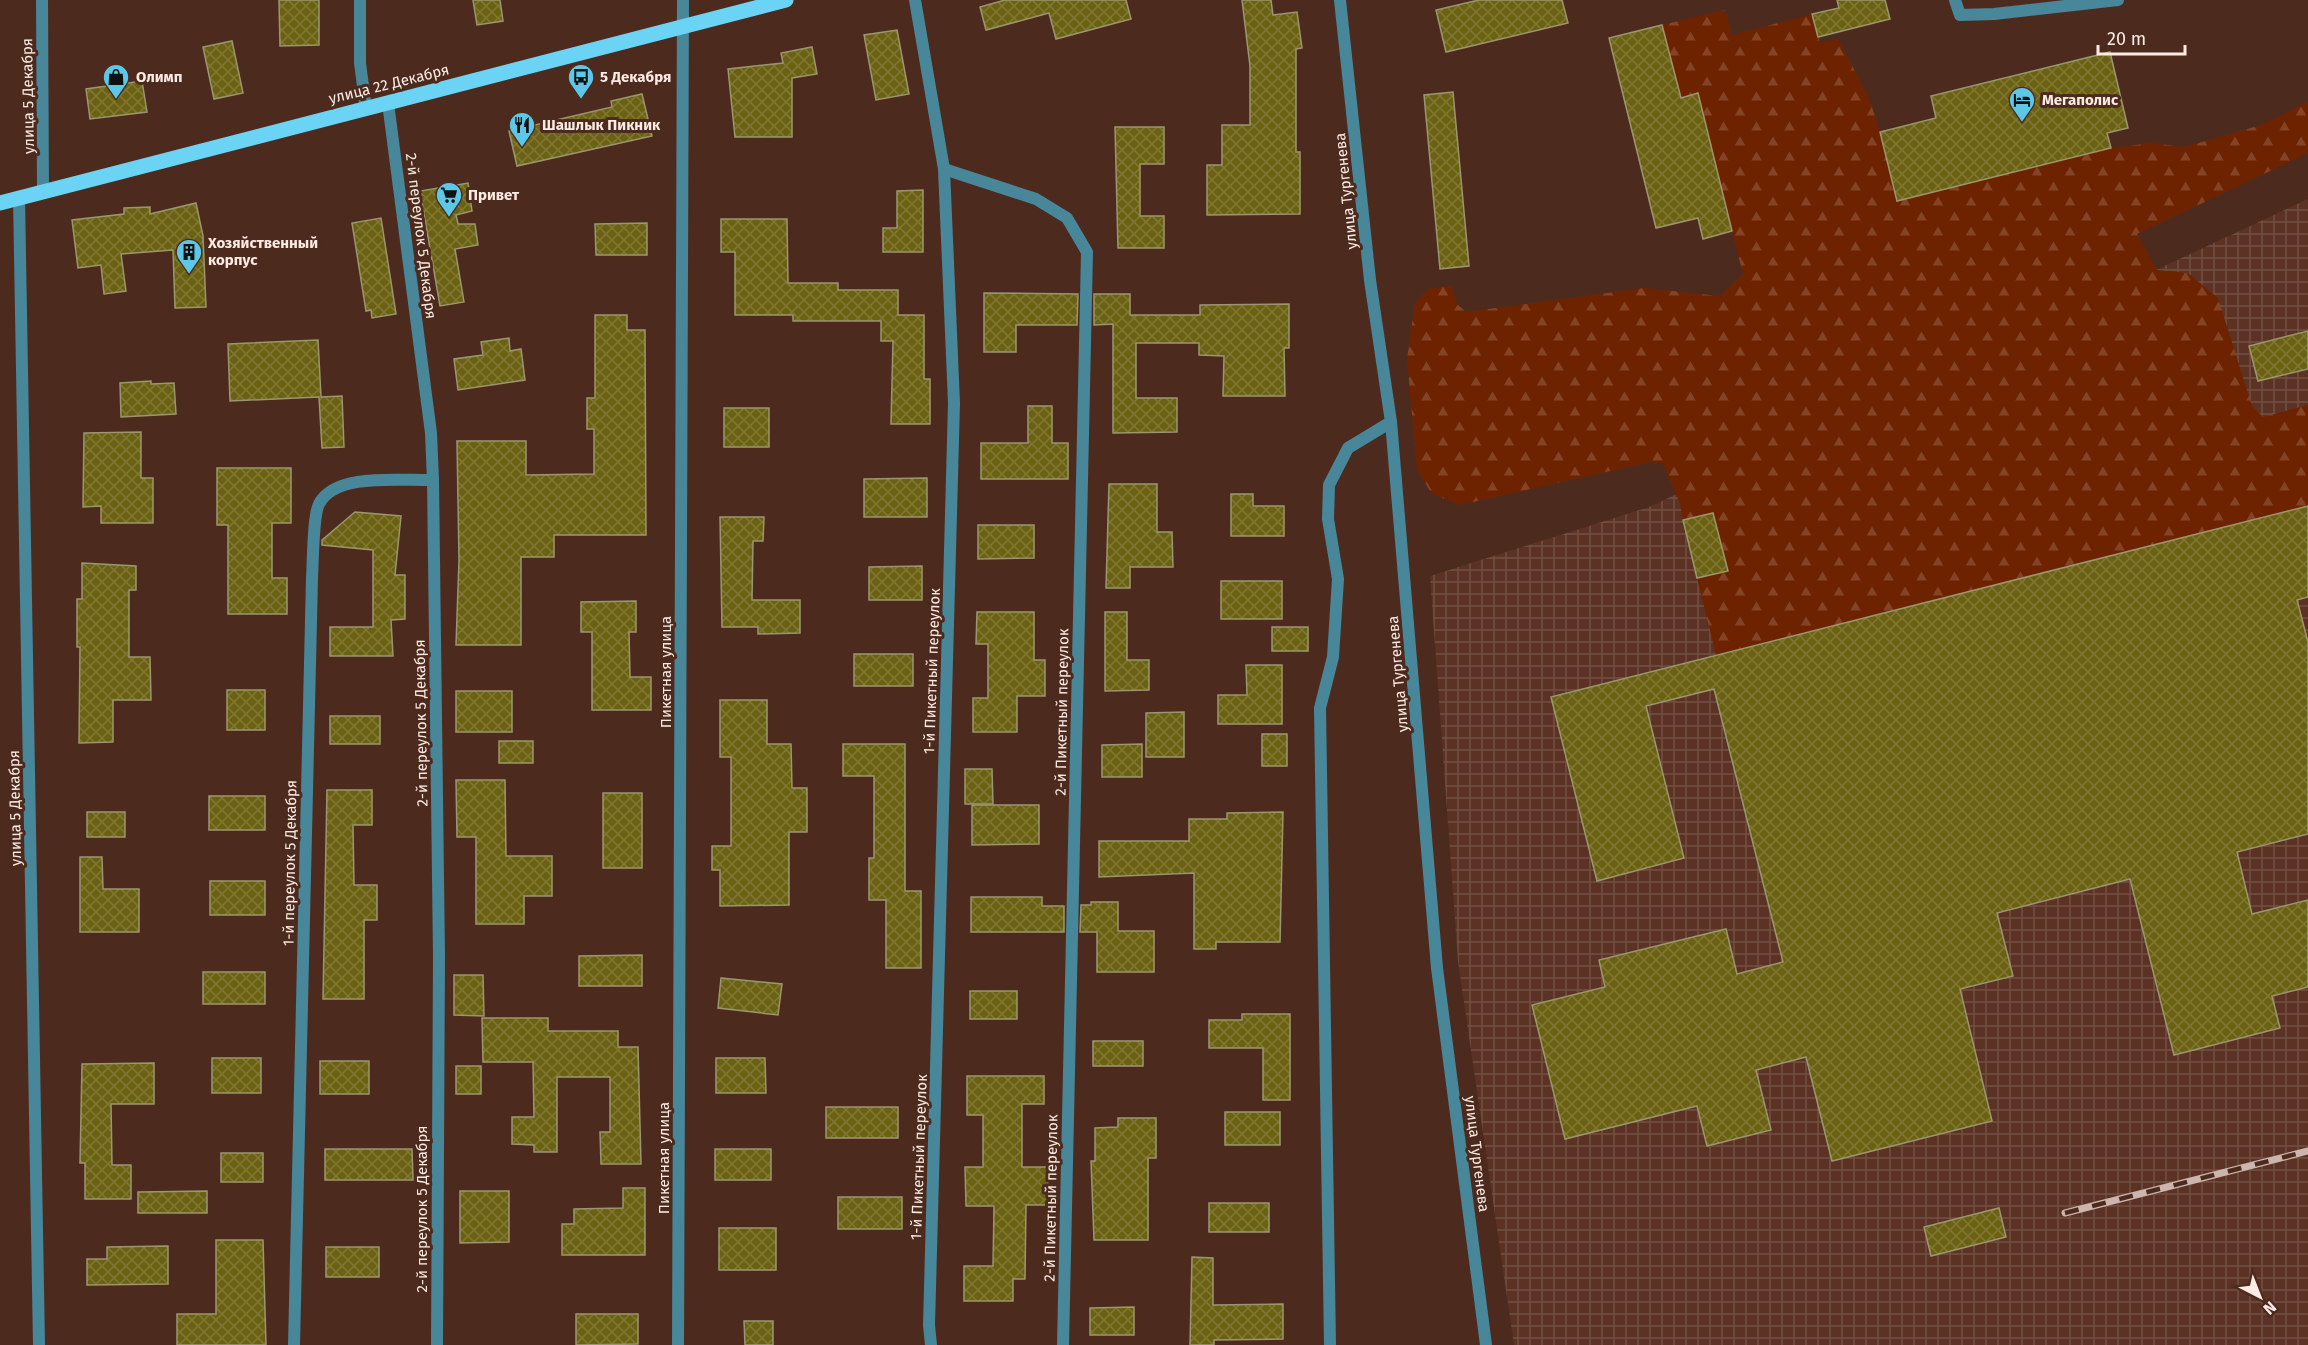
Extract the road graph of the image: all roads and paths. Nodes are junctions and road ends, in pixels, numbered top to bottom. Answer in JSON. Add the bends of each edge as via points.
{"nodes":[{"id":1,"x":42,"y":0,"type":"edge"},
{"id":2,"x":360,"y":0,"type":"edge"},
{"id":3,"x":684,"y":0,"type":"edge"},
{"id":4,"x":786,"y":0,"type":"edge"},
{"id":5,"x":915,"y":0,"type":"edge"},
{"id":6,"x":1340,"y":0,"type":"edge"},
{"id":7,"x":1955,"y":0,"type":"edge"},
{"id":8,"x":1965,"y":0,"type":"edge"},
{"id":9,"x":2118,"y":0,"type":"edge"},
{"id":10,"x":1960,"y":15,"type":"junction"},
{"id":11,"x":683,"y":28,"type":"junction"},
{"id":12,"x":388,"y":103,"type":"junction"},
{"id":13,"x":366,"y":109,"type":"junction"},
{"id":14,"x":944,"y":169,"type":"junction"},
{"id":15,"x":43,"y":191,"type":"junction"},
{"id":16,"x":19,"y":198,"type":"junction"},
{"id":17,"x":0,"y":203,"type":"edge"},
{"id":18,"x":1391,"y":422,"type":"junction"},
{"id":19,"x":433,"y":480,"type":"junction"},
{"id":20,"x":39,"y":1345,"type":"edge"},
{"id":21,"x":294,"y":1345,"type":"edge"},
{"id":22,"x":437,"y":1345,"type":"edge"},
{"id":23,"x":678,"y":1345,"type":"edge"},
{"id":24,"x":931,"y":1345,"type":"edge"},
{"id":25,"x":1063,"y":1345,"type":"edge"},
{"id":26,"x":1330,"y":1345,"type":"edge"},
{"id":27,"x":1486,"y":1345,"type":"edge"}],
"edges":[{"from":1,"to":15,"type":"street","name":"улица 5 Декабря"},
{"from":2,"to":13,"type":"street","via":[[360,63]]},
{"from":3,"to":11,"type":"street","name":"Пикетная улица"},
{"from":4,"to":11,"type":"main road","name":"улица 22 Декабря"},
{"from":5,"to":14,"type":"street","name":"1-й Пикетный переулок"},
{"from":6,"to":18,"type":"street","name":"улица Тургенева","via":[[1370,280]]},
{"from":7,"to":10,"type":"street"},
{"from":8,"to":10,"type":"street"},
{"from":9,"to":10,"type":"street"},
{"from":11,"to":12,"type":"main road","name":"улица 22 Декабря"},
{"from":11,"to":23,"type":"street","name":"Пикетная улица"},
{"from":12,"to":13,"type":"main road","name":"улица 22 Декабря"},
{"from":12,"to":19,"type":"street","name":"2-й переулок 5 Декабря","via":[[431,433]]},
{"from":13,"to":15,"type":"main road","name":"улица 22 Декабря"},
{"from":14,"to":24,"type":"street","name":"1-й Пикетный переулок","via":[[954,403]]},
{"from":14,"to":25,"type":"street","name":"2-й Пикетный переулок","via":[[1036,198],[1067,218],[1087,252]]},
{"from":15,"to":16,"type":"main road","name":"улица 22 Декабря"},
{"from":16,"to":17,"type":"main road","name":"улица 22 Декабря"},
{"from":16,"to":20,"type":"street","name":"улица 5 Декабря"},
{"from":18,"to":26,"type":"street","via":[[1348,448],[1329,485],[1328,519],[1338,579],[1333,657],[1320,719]]},
{"from":18,"to":27,"type":"street","name":"улица Тургенева","via":[[1437,968]]},
{"from":19,"to":21,"type":"street","name":"1-й переулок 5 Декабря","via":[[347,482],[330,489],[318,505],[312,578]]},
{"from":19,"to":22,"type":"street","name":"2-й переулок 5 Декабря","via":[[439,956]]}]}
